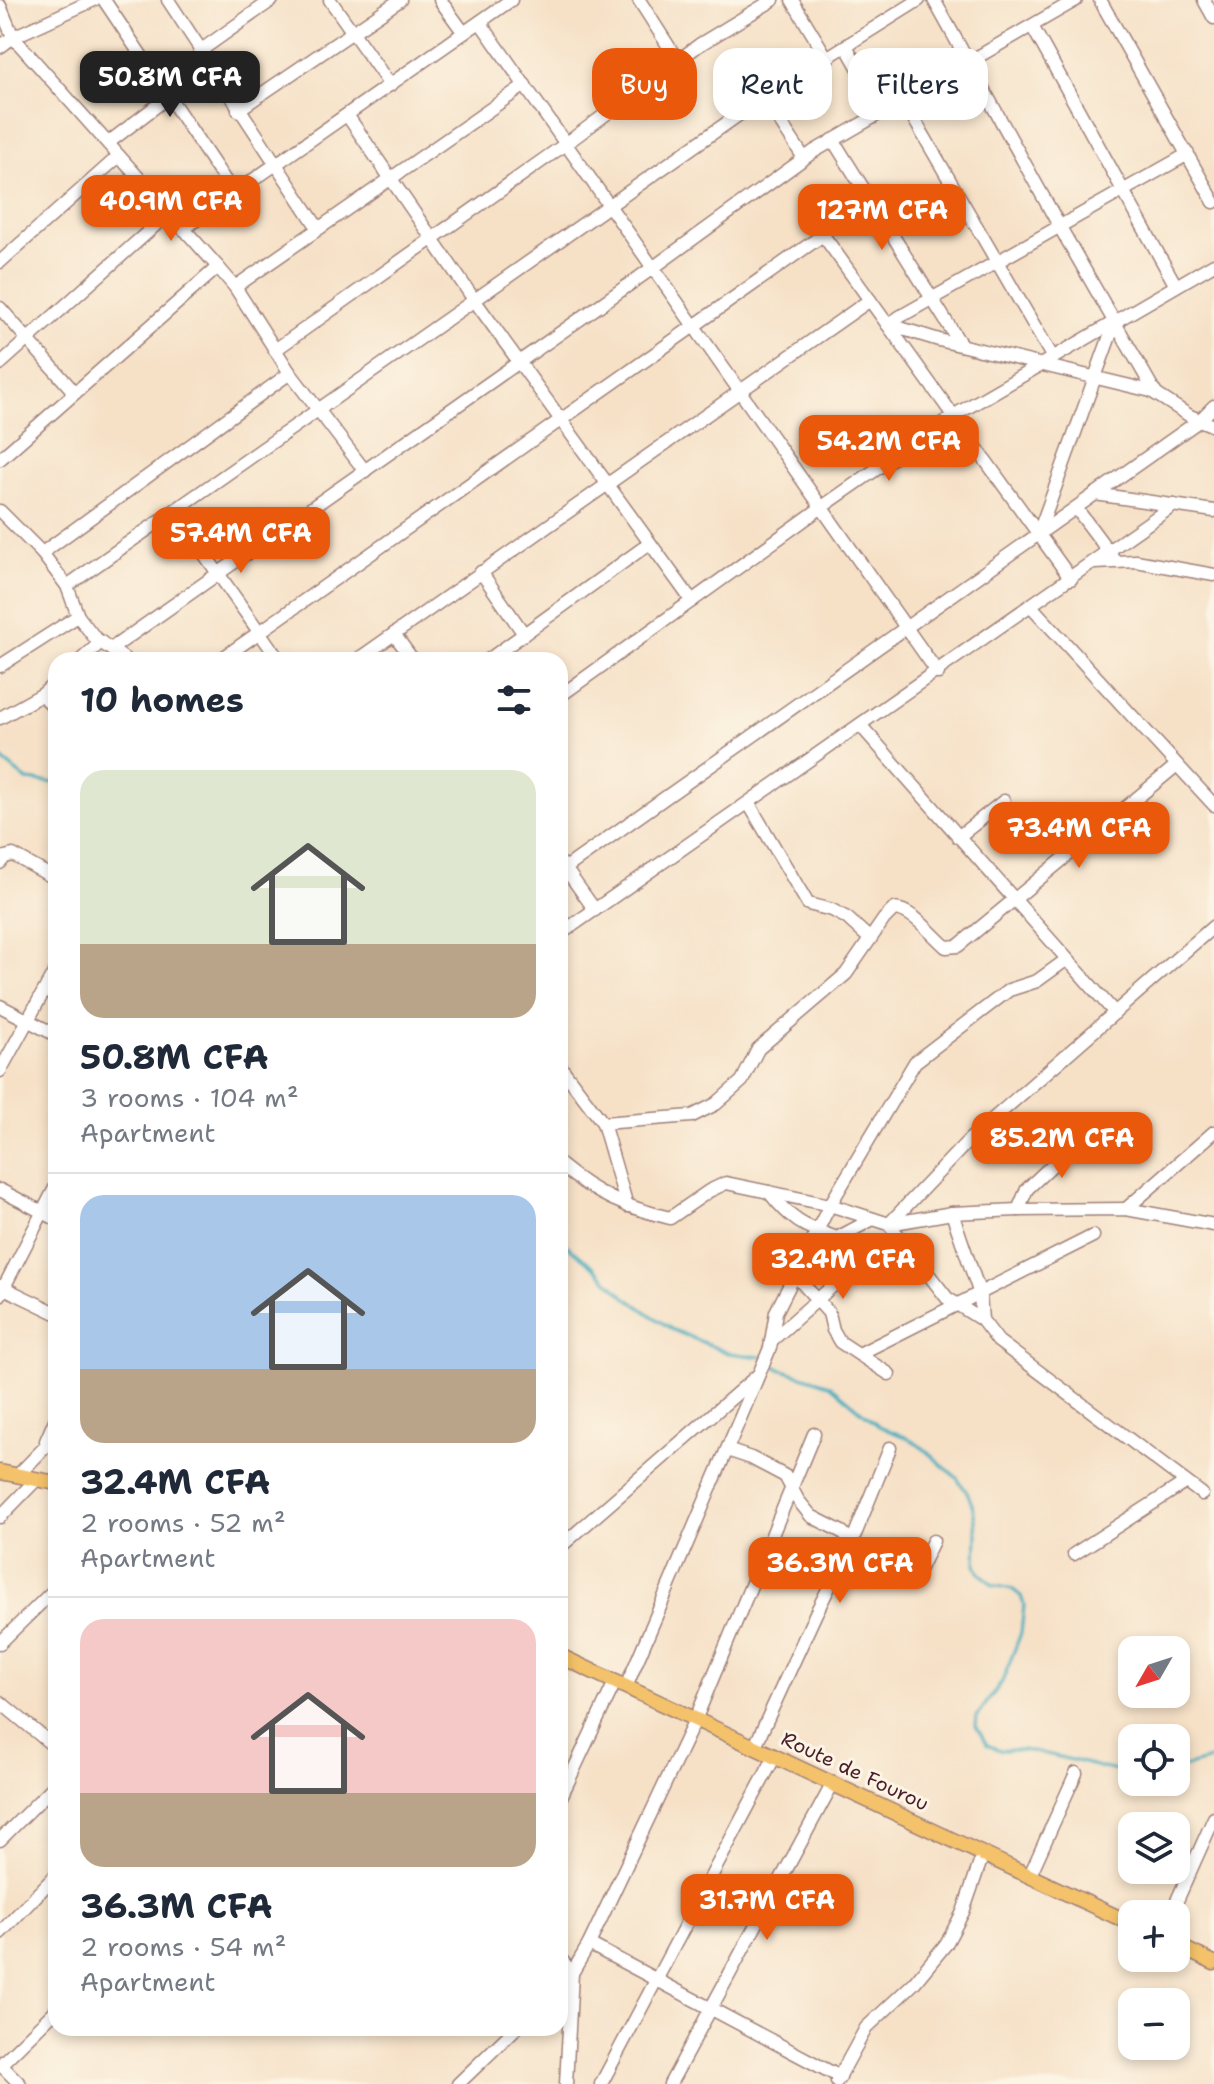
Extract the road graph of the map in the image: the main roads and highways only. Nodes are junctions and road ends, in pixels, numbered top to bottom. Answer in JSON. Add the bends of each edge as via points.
{"nodes":[{"id":1,"x":0,"y":1472,"type":"edge"},
{"id":2,"x":48,"y":1482,"type":"edge"},
{"id":3,"x":568,"y":1659,"type":"edge"},
{"id":4,"x":1118,"y":1917,"type":"edge"},
{"id":5,"x":1190,"y":1952,"type":"edge"},
{"id":6,"x":1214,"y":1963,"type":"edge"}],
"edges":[{"from":1,"to":2,"type":"main road"},
{"from":3,"to":4,"type":"main road","name":"Route de Fourou"},
{"from":5,"to":6,"type":"main road"}]}
